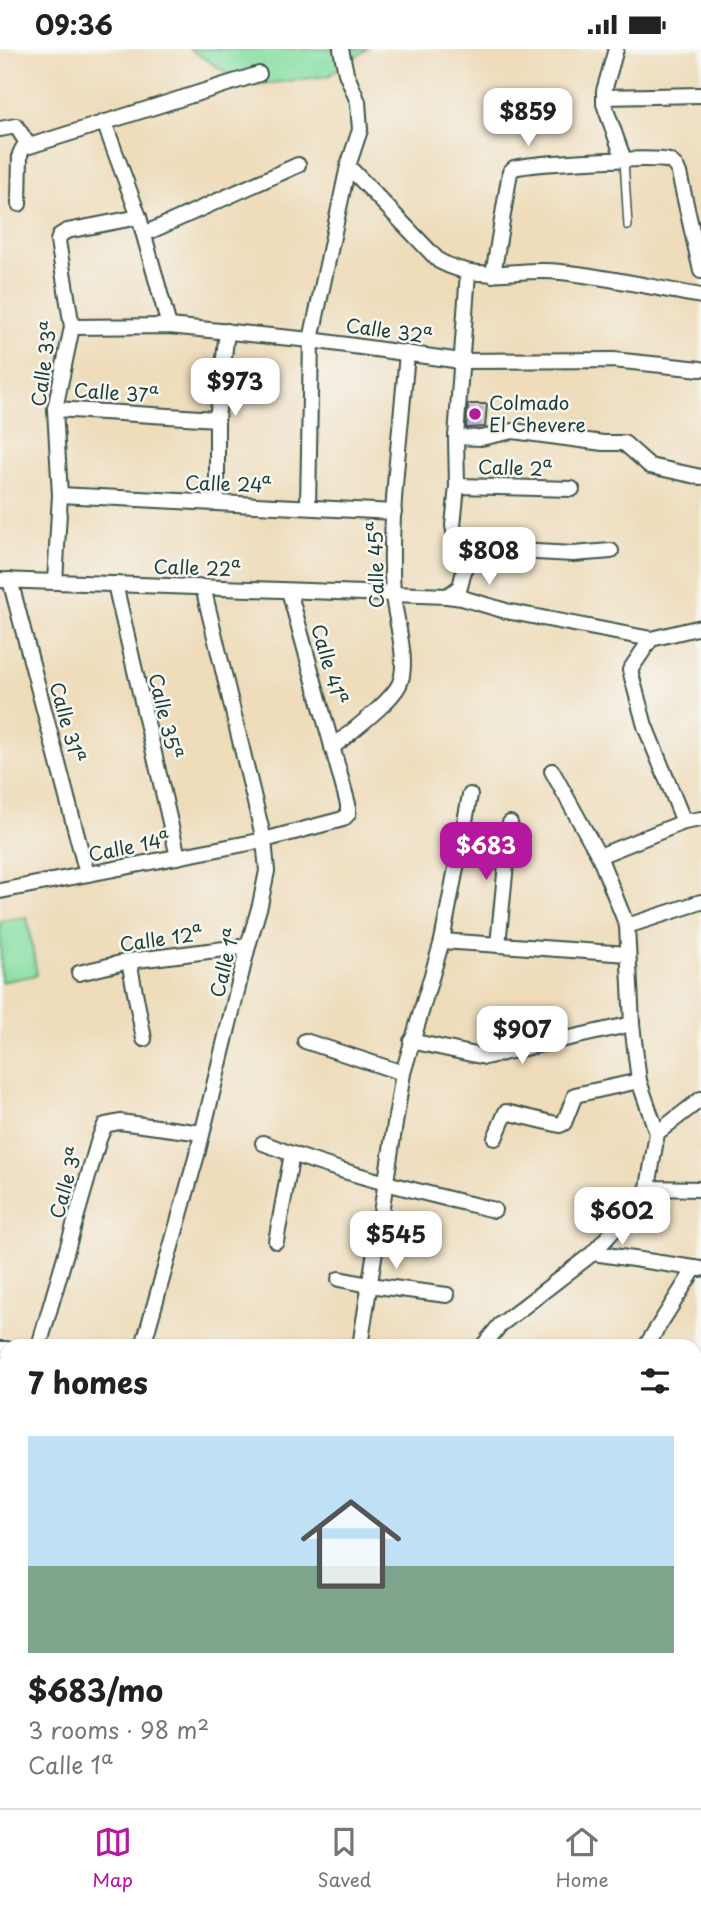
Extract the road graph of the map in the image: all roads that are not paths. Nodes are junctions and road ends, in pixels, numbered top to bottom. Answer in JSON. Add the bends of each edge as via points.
{"nodes":[{"id":1,"x":341,"y":49,"type":"edge"},
{"id":2,"x":616,"y":49,"type":"edge"},
{"id":3,"x":259,"y":74,"type":"dead end"},
{"id":4,"x":701,"y":95,"type":"edge"},
{"id":5,"x":604,"y":97,"type":"junction"},
{"id":6,"x":104,"y":122,"type":"junction"},
{"id":7,"x":0,"y":129,"type":"edge"},
{"id":8,"x":29,"y":146,"type":"junction"},
{"id":9,"x":624,"y":160,"type":"junction"},
{"id":10,"x":298,"y":165,"type":"dead end"},
{"id":11,"x":348,"y":166,"type":"junction"},
{"id":12,"x":19,"y":204,"type":"dead end"},
{"id":13,"x":139,"y":217,"type":"junction"},
{"id":14,"x":628,"y":226,"type":"dead end"},
{"id":15,"x":144,"y":234,"type":"junction"},
{"id":16,"x":701,"y":271,"type":"edge"},
{"id":17,"x":468,"y":272,"type":"junction"},
{"id":18,"x":493,"y":275,"type":"junction"},
{"id":19,"x":701,"y":296,"type":"edge"},
{"id":20,"x":169,"y":325,"type":"junction"},
{"id":21,"x":72,"y":327,"type":"junction"},
{"id":22,"x":227,"y":331,"type":"junction"},
{"id":23,"x":311,"y":340,"type":"junction"},
{"id":24,"x":407,"y":353,"type":"junction"},
{"id":25,"x":461,"y":361,"type":"junction"},
{"id":26,"x":701,"y":369,"type":"edge"},
{"id":27,"x":55,"y":409,"type":"junction"},
{"id":28,"x":217,"y":419,"type":"junction"},
{"id":29,"x":456,"y":437,"type":"junction"},
{"id":30,"x":701,"y":477,"type":"edge"},
{"id":31,"x":457,"y":486,"type":"junction"},
{"id":32,"x":572,"y":489,"type":"dead end"},
{"id":33,"x":60,"y":495,"type":"junction"},
{"id":34,"x":217,"y":503,"type":"junction"},
{"id":35,"x":308,"y":506,"type":"junction"},
{"id":36,"x":394,"y":512,"type":"junction"},
{"id":37,"x":462,"y":548,"type":"junction"},
{"id":38,"x":611,"y":551,"type":"dead end"},
{"id":39,"x":5,"y":580,"type":"edge"},
{"id":40,"x":55,"y":582,"type":"junction"},
{"id":41,"x":115,"y":584,"type":"junction"},
{"id":42,"x":203,"y":587,"type":"junction"},
{"id":43,"x":289,"y":590,"type":"junction"},
{"id":44,"x":393,"y":594,"type":"junction"},
{"id":45,"x":447,"y":596,"type":"junction"},
{"id":46,"x":701,"y":627,"type":"edge"},
{"id":47,"x":651,"y":639,"type":"junction"},
{"id":48,"x":332,"y":748,"type":"junction"},
{"id":49,"x":552,"y":771,"type":"dead end"},
{"id":50,"x":470,"y":795,"type":"dead end"},
{"id":51,"x":701,"y":819,"type":"edge"},
{"id":52,"x":684,"y":822,"type":"junction"},
{"id":53,"x":509,"y":823,"type":"dead end"},
{"id":54,"x":264,"y":840,"type":"junction"},
{"id":55,"x":599,"y":856,"type":"junction"},
{"id":56,"x":178,"y":857,"type":"junction"},
{"id":57,"x":87,"y":874,"type":"junction"},
{"id":58,"x":0,"y":891,"type":"edge"},
{"id":59,"x":701,"y":902,"type":"edge"},
{"id":60,"x":627,"y":926,"type":"junction"},
{"id":61,"x":442,"y":941,"type":"junction"},
{"id":62,"x":498,"y":945,"type":"junction"},
{"id":63,"x":248,"y":946,"type":"junction"},
{"id":64,"x":628,"y":954,"type":"junction"},
{"id":65,"x":129,"y":961,"type":"junction"},
{"id":66,"x":79,"y":973,"type":"dead end"},
{"id":67,"x":632,"y":1024,"type":"junction"},
{"id":68,"x":144,"y":1039,"type":"dead end"},
{"id":69,"x":305,"y":1041,"type":"dead end"},
{"id":70,"x":411,"y":1041,"type":"junction"},
{"id":71,"x":403,"y":1073,"type":"junction"},
{"id":72,"x":639,"y":1081,"type":"junction"},
{"id":73,"x":701,"y":1099,"type":"edge"},
{"id":74,"x":202,"y":1133,"type":"junction"},
{"id":75,"x":657,"y":1133,"type":"junction"},
{"id":76,"x":495,"y":1138,"type":"dead end"},
{"id":77,"x":263,"y":1143,"type":"dead end"},
{"id":78,"x":292,"y":1154,"type":"junction"},
{"id":79,"x":386,"y":1184,"type":"junction"},
{"id":80,"x":648,"y":1188,"type":"junction"},
{"id":81,"x":701,"y":1189,"type":"edge"},
{"id":82,"x":494,"y":1210,"type":"dead end"},
{"id":83,"x":276,"y":1241,"type":"dead end"},
{"id":84,"x":593,"y":1253,"type":"junction"},
{"id":85,"x":698,"y":1269,"type":"edge"},
{"id":86,"x":339,"y":1279,"type":"dead end"},
{"id":87,"x":369,"y":1285,"type":"junction"},
{"id":88,"x":447,"y":1296,"type":"dead end"},
{"id":89,"x":41,"y":1339,"type":"edge"},
{"id":90,"x":145,"y":1339,"type":"edge"},
{"id":91,"x":361,"y":1339,"type":"edge"},
{"id":92,"x":489,"y":1339,"type":"edge"},
{"id":93,"x":651,"y":1339,"type":"edge"}],
"edges":[{"from":1,"to":11,"type":"street","via":[[361,117]]},
{"from":2,"to":5,"type":"street"},
{"from":3,"to":6,"type":"street"},
{"from":4,"to":5,"type":"street"},
{"from":5,"to":9,"type":"street"},
{"from":6,"to":8,"type":"street"},
{"from":6,"to":13,"type":"street"},
{"from":7,"to":8,"type":"street","via":[[16,126]]},
{"from":8,"to":12,"type":"street","via":[[20,154]]},
{"from":9,"to":14,"type":"lane"},
{"from":9,"to":16,"type":"street","via":[[671,162],[679,173]]},
{"from":9,"to":18,"type":"street","via":[[514,168]]},
{"from":10,"to":15,"type":"street"},
{"from":11,"to":17,"type":"street","via":[[439,261]]},
{"from":11,"to":23,"type":"street"},
{"from":13,"to":15,"type":"street"},
{"from":13,"to":21,"type":"street","name":"Calle 33ª","via":[[60,235]]},
{"from":15,"to":20,"type":"street"},
{"from":17,"to":18,"type":"street"},
{"from":17,"to":25,"type":"street"},
{"from":18,"to":19,"type":"street","via":[[558,271]]},
{"from":20,"to":21,"type":"street","name":"Calle 32ª"},
{"from":20,"to":22,"type":"street","name":"Calle 32ª"},
{"from":21,"to":27,"type":"street","name":"Calle 33ª"},
{"from":22,"to":23,"type":"street","name":"Calle 32ª"},
{"from":22,"to":28,"type":"street"},
{"from":23,"to":24,"type":"street","name":"Calle 32ª"},
{"from":23,"to":35,"type":"street"},
{"from":24,"to":25,"type":"street","name":"Calle 32ª"},
{"from":24,"to":36,"type":"street","name":"Calle 45ª"},
{"from":25,"to":26,"type":"street","name":"Calle 32ª","via":[[613,360]]},
{"from":25,"to":29,"type":"street"},
{"from":27,"to":28,"type":"street","name":"Calle 37ª"},
{"from":27,"to":33,"type":"street","name":"Calle 33ª"},
{"from":28,"to":34,"type":"street"},
{"from":29,"to":30,"type":"street","via":[[481,438],[513,431],[624,443],[650,466]]},
{"from":29,"to":31,"type":"street"},
{"from":31,"to":32,"type":"street","name":"Calle 2ª"},
{"from":31,"to":37,"type":"street","via":[[453,526]]},
{"from":33,"to":34,"type":"street","name":"Calle 24ª"},
{"from":33,"to":40,"type":"street","name":"Calle 33ª"},
{"from":34,"to":35,"type":"street","name":"Calle 24ª"},
{"from":35,"to":36,"type":"street","name":"Calle 24ª"},
{"from":36,"to":44,"type":"street","name":"Calle 45ª"},
{"from":37,"to":38,"type":"street","via":[[573,554]]},
{"from":37,"to":45,"type":"street","via":[[460,587]]},
{"from":39,"to":40,"type":"street","name":"Calle 22ª"},
{"from":39,"to":57,"type":"street","name":"Calle 31ª"},
{"from":40,"to":41,"type":"street","name":"Calle 22ª"},
{"from":41,"to":42,"type":"street","name":"Calle 22ª"},
{"from":41,"to":56,"type":"street","name":"Calle 35ª"},
{"from":42,"to":43,"type":"street","name":"Calle 22ª"},
{"from":42,"to":54,"type":"street","name":"Calle 1ª"},
{"from":43,"to":44,"type":"street","name":"Calle 22ª"},
{"from":43,"to":48,"type":"street","name":"Calle 41ª"},
{"from":44,"to":45,"type":"street","name":"Calle 22ª"},
{"from":44,"to":48,"type":"street","name":"Calle 45ª","via":[[403,667],[400,684]]},
{"from":45,"to":47,"type":"street","name":"Calle 22ª"},
{"from":46,"to":47,"type":"street"},
{"from":47,"to":52,"type":"street","via":[[630,670],[645,726]]},
{"from":48,"to":54,"type":"street","name":"Calle 41ª","via":[[348,814]]},
{"from":49,"to":55,"type":"street"},
{"from":50,"to":61,"type":"street"},
{"from":51,"to":52,"type":"street"},
{"from":52,"to":55,"type":"street"},
{"from":53,"to":62,"type":"street"},
{"from":54,"to":56,"type":"street","name":"Calle 14ª"},
{"from":54,"to":63,"type":"street","name":"Calle 1ª","via":[[267,871]]},
{"from":55,"to":60,"type":"street"},
{"from":56,"to":57,"type":"street","name":"Calle 14ª"},
{"from":57,"to":58,"type":"street","name":"Calle 14ª"},
{"from":59,"to":60,"type":"street"},
{"from":60,"to":64,"type":"street"},
{"from":61,"to":62,"type":"street"},
{"from":61,"to":70,"type":"street"},
{"from":62,"to":64,"type":"street"},
{"from":63,"to":65,"type":"street","name":"Calle 12ª"},
{"from":63,"to":74,"type":"street","name":"Calle 1ª"},
{"from":64,"to":67,"type":"street"},
{"from":65,"to":66,"type":"street","name":"Calle 12ª"},
{"from":65,"to":68,"type":"street"},
{"from":67,"to":70,"type":"street","via":[[485,1057]]},
{"from":67,"to":72,"type":"street"},
{"from":69,"to":71,"type":"street"},
{"from":70,"to":71,"type":"street"},
{"from":71,"to":79,"type":"street"},
{"from":72,"to":75,"type":"street"},
{"from":72,"to":76,"type":"street","via":[[575,1095],[560,1125],[506,1112]]},
{"from":73,"to":75,"type":"street"},
{"from":74,"to":89,"type":"street","name":"Calle 3ª","via":[[120,1122],[105,1125]]},
{"from":74,"to":90,"type":"street","name":"Calle 1ª"},
{"from":75,"to":80,"type":"street"},
{"from":77,"to":78,"type":"street"},
{"from":78,"to":79,"type":"street"},
{"from":78,"to":83,"type":"street"},
{"from":79,"to":82,"type":"street"},
{"from":79,"to":87,"type":"street"},
{"from":80,"to":81,"type":"street"},
{"from":80,"to":84,"type":"street"},
{"from":84,"to":85,"type":"street"},
{"from":84,"to":92,"type":"street","via":[[500,1325]]},
{"from":85,"to":93,"type":"street"},
{"from":86,"to":87,"type":"street"},
{"from":87,"to":88,"type":"street"},
{"from":87,"to":91,"type":"street"}]}
